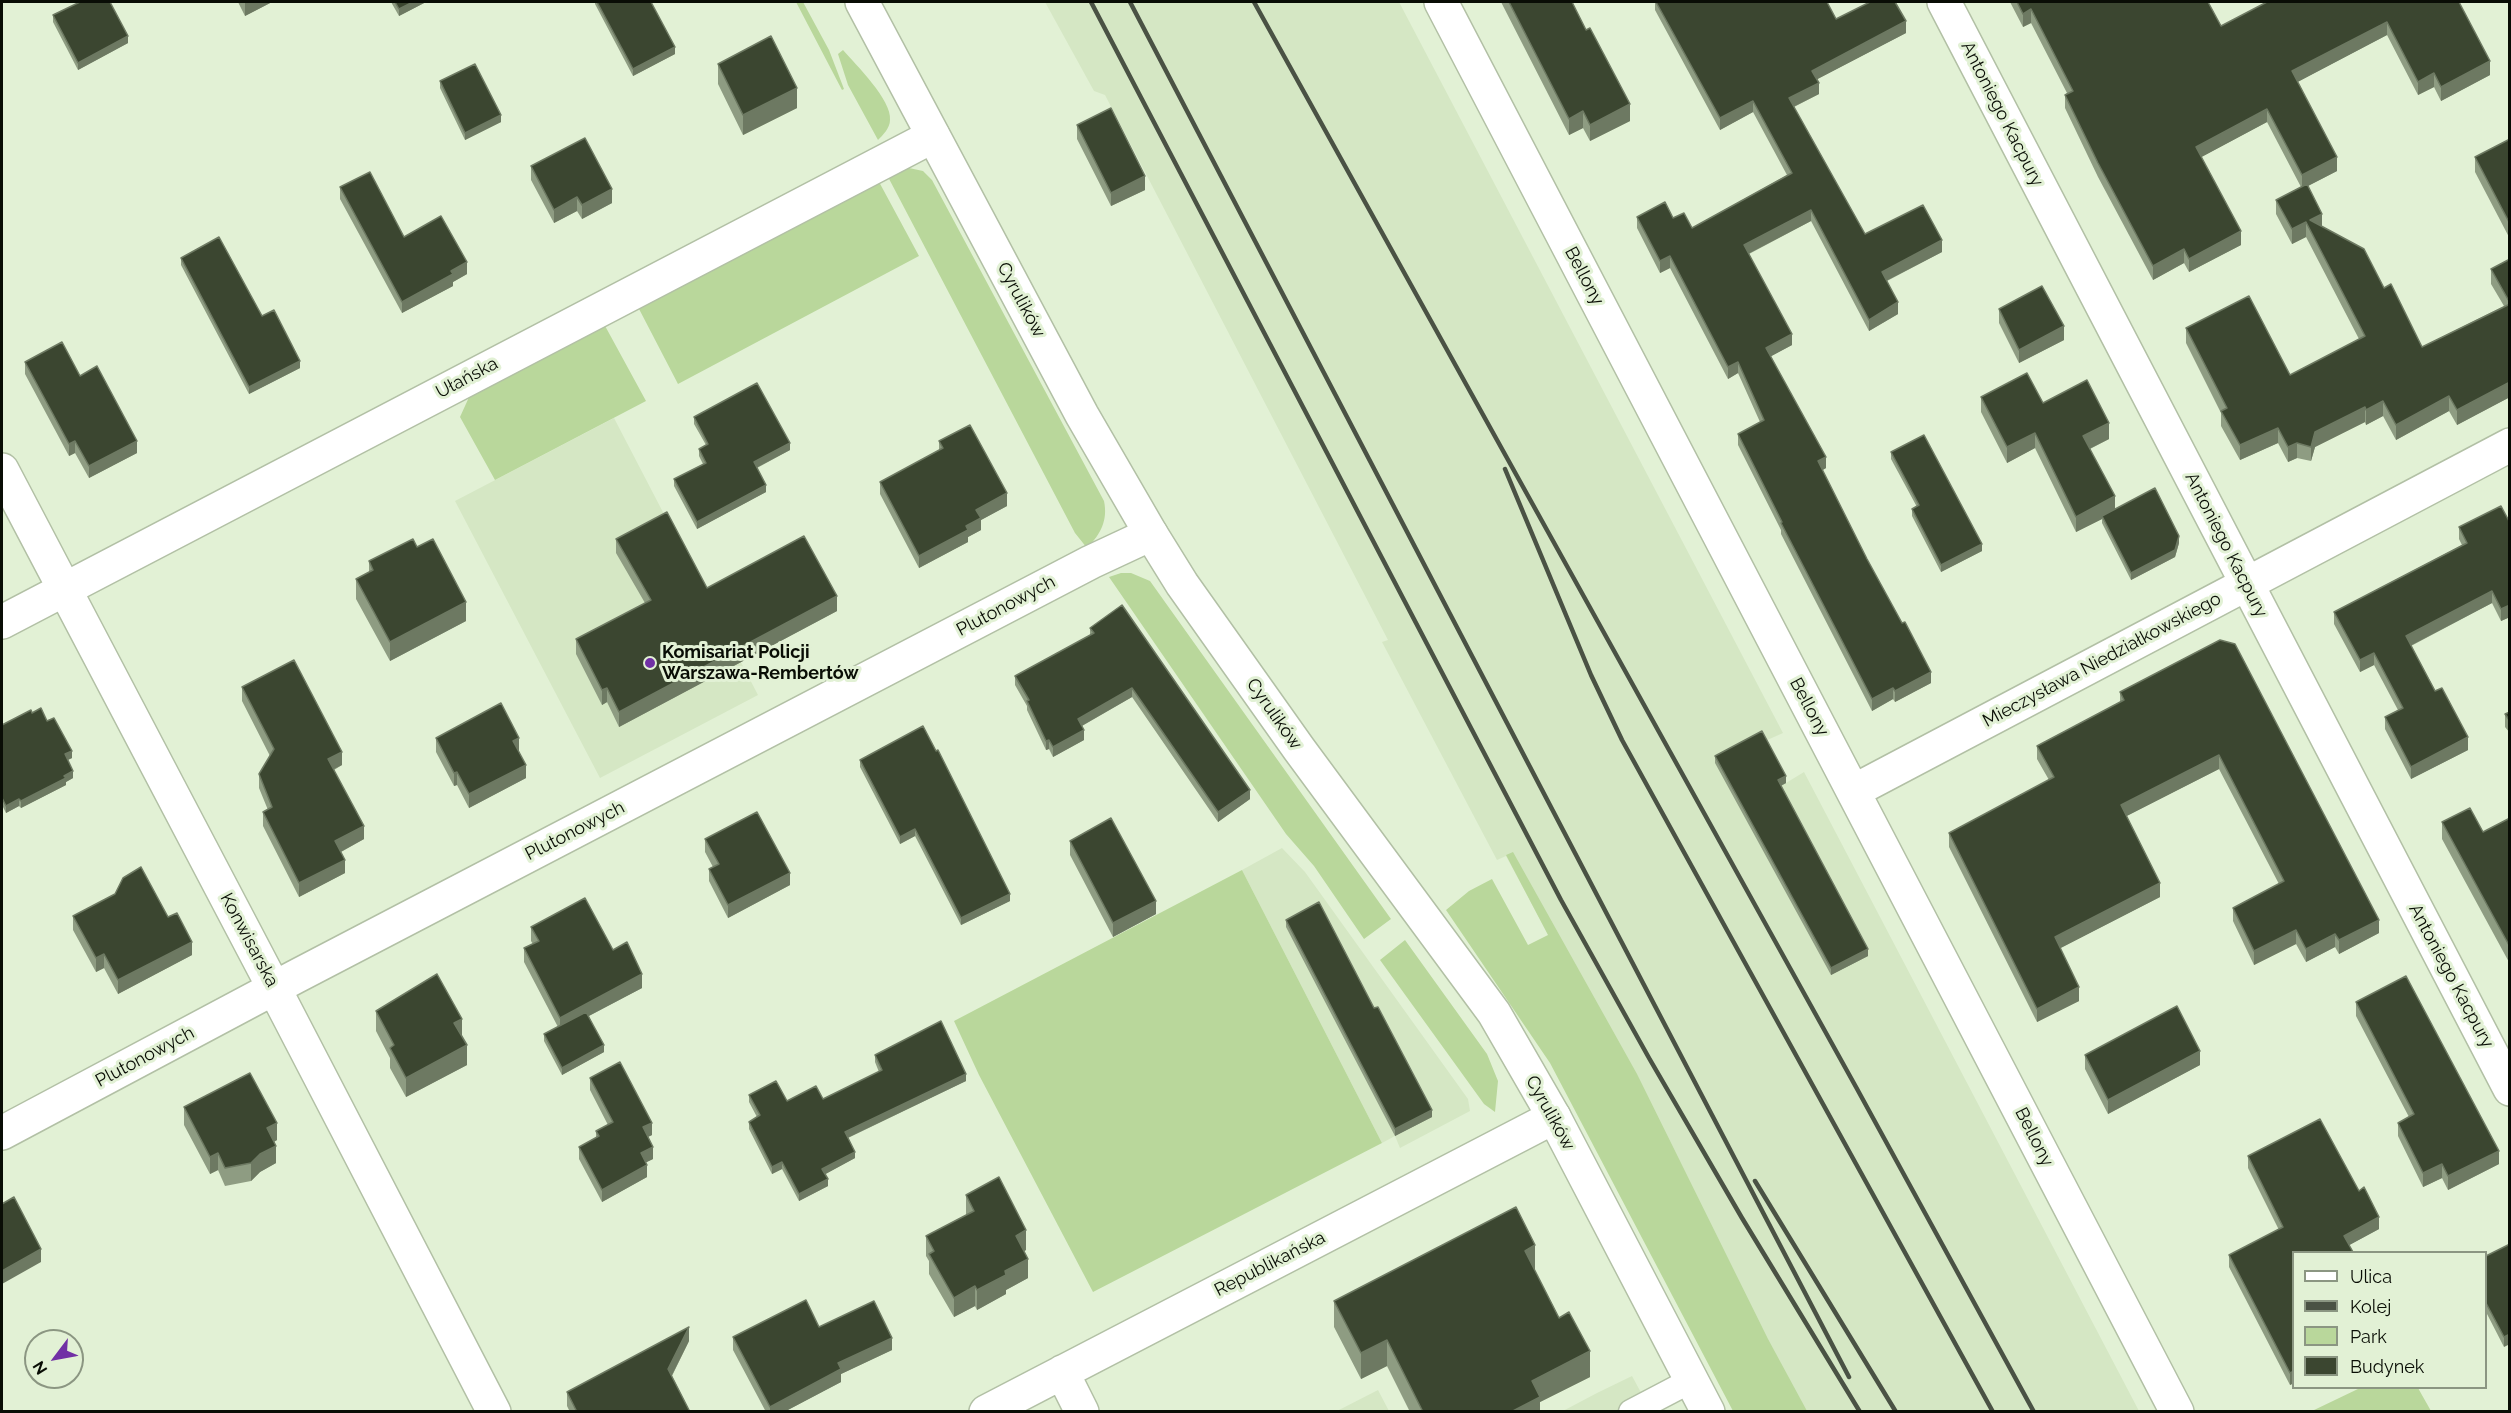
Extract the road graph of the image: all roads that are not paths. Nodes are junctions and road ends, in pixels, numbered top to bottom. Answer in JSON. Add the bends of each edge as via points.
{"nodes":[{"id":1,"x":862,"y":2,"type":"edge"},
{"id":2,"x":1441,"y":2,"type":"edge"},
{"id":3,"x":1944,"y":2,"type":"edge"},
{"id":4,"x":933,"y":136,"type":"junction"},
{"id":5,"x":2510,"y":445,"type":"edge"},
{"id":6,"x":2,"y":470,"type":"edge"},
{"id":7,"x":1151,"y":534,"type":"junction"},
{"id":8,"x":2247,"y":585,"type":"junction"},
{"id":9,"x":64,"y":589,"type":"junction"},
{"id":10,"x":2,"y":622,"type":"edge"},
{"id":11,"x":1854,"y":791,"type":"junction"},
{"id":12,"x":274,"y":988,"type":"junction"},
{"id":13,"x":2510,"y":1089,"type":"edge"},
{"id":14,"x":1554,"y":1117,"type":"junction"},
{"id":15,"x":2,"y":1132,"type":"edge"},
{"id":16,"x":1062,"y":1372,"type":"junction"},
{"id":17,"x":1692,"y":1380,"type":"junction"},
{"id":18,"x":494,"y":1412,"type":"edge"},
{"id":19,"x":986,"y":1412,"type":"edge"},
{"id":20,"x":1082,"y":1412,"type":"edge"},
{"id":21,"x":1631,"y":1412,"type":"edge"},
{"id":22,"x":1708,"y":1412,"type":"edge"},
{"id":23,"x":2177,"y":1412,"type":"edge"}],
"edges":[{"from":1,"to":4,"type":"street","name":"Cyrulików"},
{"from":2,"to":11,"type":"street","name":"Bellony"},
{"from":3,"to":8,"type":"street","name":"Antoniego Kacpury"},
{"from":4,"to":7,"type":"street","name":"Cyrulików","via":[[1082,415]]},
{"from":4,"to":9,"type":"street","name":"Ułańska"},
{"from":5,"to":8,"type":"street","name":"Mieczysława Niedziałkowskiego"},
{"from":6,"to":9,"type":"street","name":"Konwisarska"},
{"from":7,"to":12,"type":"street","name":"Plutonowych","via":[[1080,567]]},
{"from":7,"to":14,"type":"street","name":"Cyrulików","via":[[1299,749],[1494,1013]]},
{"from":8,"to":11,"type":"street","name":"Mieczysława Niedziałkowskiego"},
{"from":8,"to":13,"type":"street","name":"Antoniego Kacpury"},
{"from":9,"to":10,"type":"street","name":"Ułańska"},
{"from":9,"to":12,"type":"street","name":"Konwisarska"},
{"from":11,"to":23,"type":"street","name":"Bellony"},
{"from":12,"to":15,"type":"street","name":"Plutonowych"},
{"from":12,"to":18,"type":"street","name":"Konwisarska"},
{"from":14,"to":16,"type":"street","name":"Republikańska"},
{"from":14,"to":17,"type":"street","name":"Cyrulików"},
{"from":16,"to":19,"type":"street","name":"Republikańska"},
{"from":16,"to":20,"type":"street"},
{"from":17,"to":21,"type":"lane"},
{"from":17,"to":22,"type":"street","name":"Cyrulików"}]}
